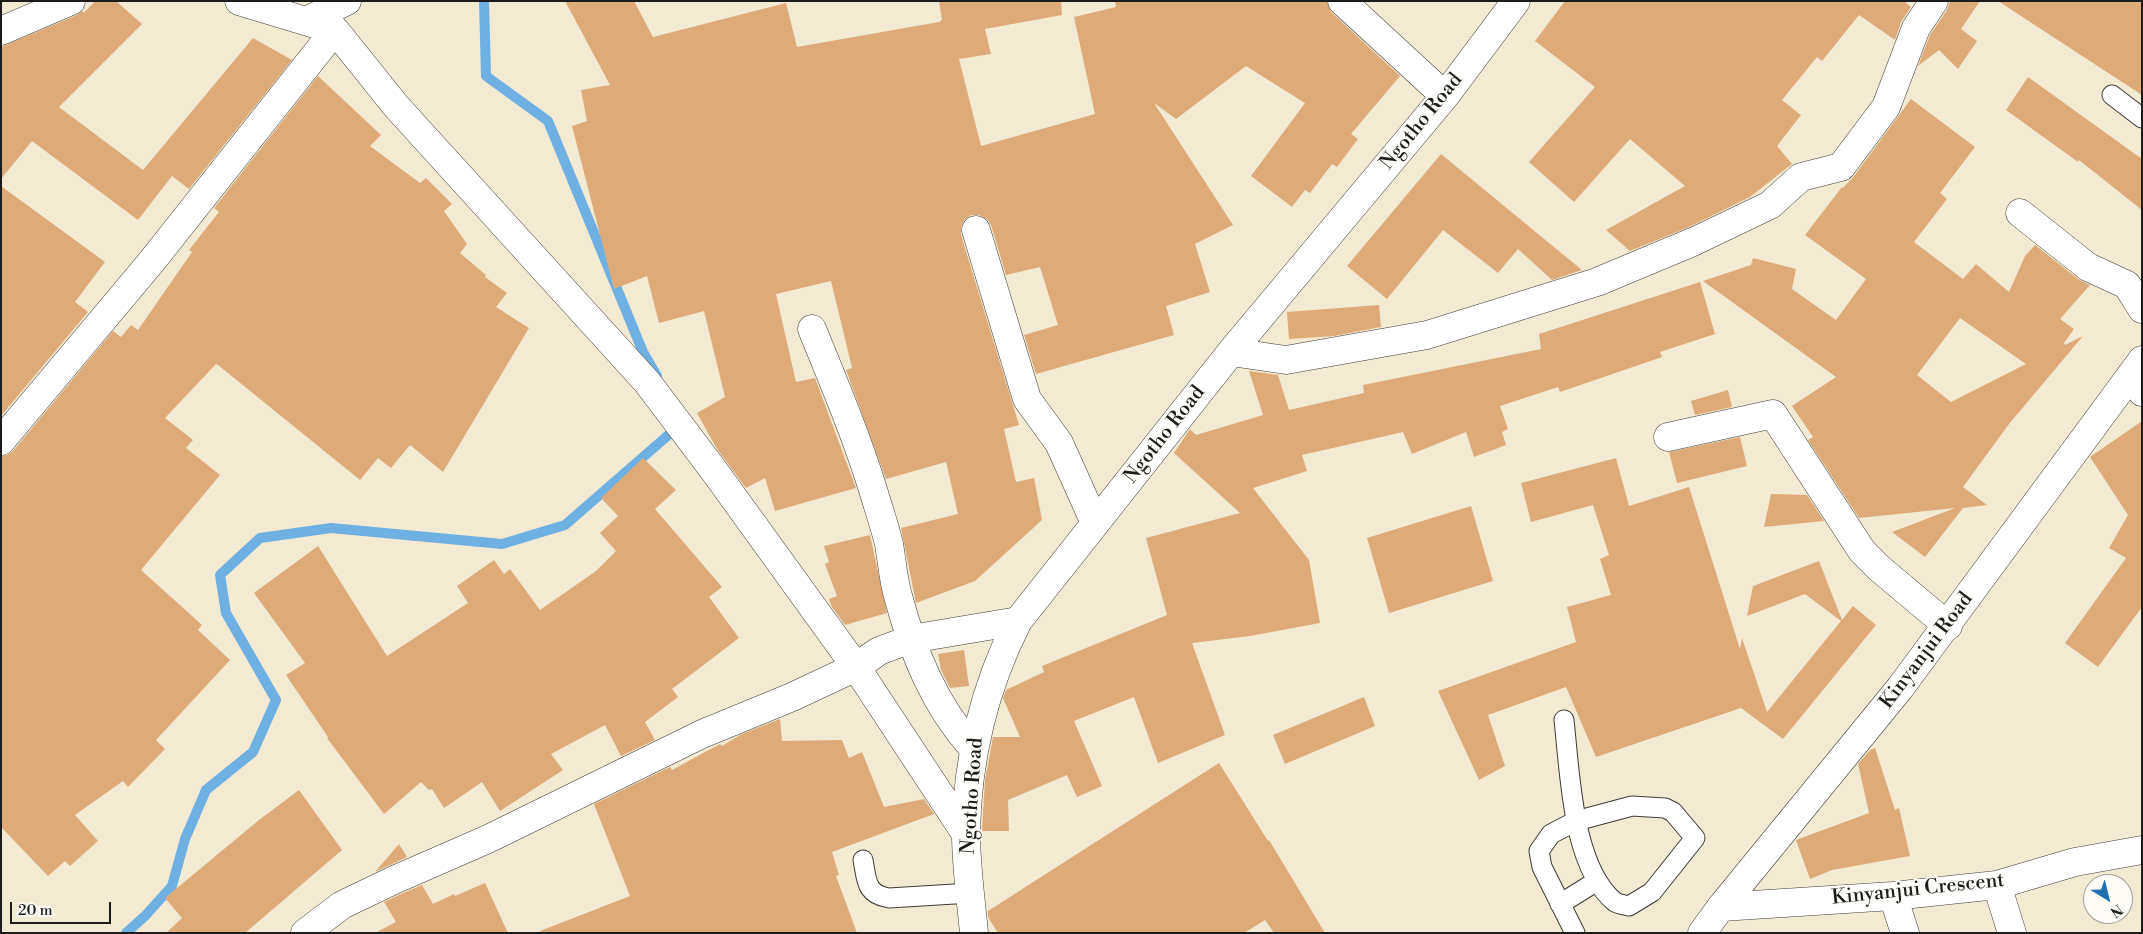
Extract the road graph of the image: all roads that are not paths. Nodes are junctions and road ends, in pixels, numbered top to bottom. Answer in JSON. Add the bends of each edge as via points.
{"nodes":[{"id":1,"x":71,"y":1,"type":"edge"},
{"id":2,"x":240,"y":1,"type":"edge"},
{"id":3,"x":347,"y":1,"type":"edge"},
{"id":4,"x":1342,"y":1,"type":"edge"},
{"id":5,"x":1516,"y":1,"type":"edge"},
{"id":6,"x":1934,"y":1,"type":"edge"},
{"id":7,"x":306,"y":21,"type":"junction"},
{"id":8,"x":335,"y":30,"type":"junction"},
{"id":9,"x":1,"y":31,"type":"edge"},
{"id":10,"x":2112,"y":95,"type":"dead end"},
{"id":11,"x":1445,"y":96,"type":"junction"},
{"id":12,"x":2142,"y":118,"type":"edge"},
{"id":13,"x":2020,"y":213,"type":"dead end"},
{"id":14,"x":976,"y":230,"type":"dead end"},
{"id":15,"x":2142,"y":309,"type":"edge"},
{"id":16,"x":812,"y":329,"type":"dead end"},
{"id":17,"x":1230,"y":352,"type":"junction"},
{"id":18,"x":2138,"y":376,"type":"edge"},
{"id":19,"x":1668,"y":437,"type":"dead end"},
{"id":20,"x":1,"y":441,"type":"edge"},
{"id":21,"x":1094,"y":523,"type":"junction"},
{"id":22,"x":1018,"y":621,"type":"junction"},
{"id":23,"x":1948,"y":626,"type":"junction"},
{"id":24,"x":911,"y":639,"type":"junction"},
{"id":25,"x":856,"y":667,"type":"junction"},
{"id":26,"x":1564,"y":720,"type":"dead end"},
{"id":27,"x":973,"y":748,"type":"junction"},
{"id":28,"x":1576,"y":821,"type":"junction"},
{"id":29,"x":966,"y":834,"type":"junction"},
{"id":30,"x":2142,"y":850,"type":"edge"},
{"id":31,"x":863,"y":860,"type":"dead end"},
{"id":32,"x":1597,"y":881,"type":"junction"},
{"id":33,"x":1997,"y":884,"type":"junction"},
{"id":34,"x":971,"y":893,"type":"junction"},
{"id":35,"x":1893,"y":896,"type":"junction"},
{"id":36,"x":1560,"y":904,"type":"junction"},
{"id":37,"x":1721,"y":907,"type":"junction"},
{"id":38,"x":305,"y":933,"type":"edge"},
{"id":39,"x":974,"y":933,"type":"edge"},
{"id":40,"x":1575,"y":933,"type":"edge"},
{"id":41,"x":1702,"y":933,"type":"edge"},
{"id":42,"x":1905,"y":933,"type":"edge"},
{"id":43,"x":2012,"y":933,"type":"edge"}],
"edges":[{"from":1,"to":9,"type":"street"},
{"from":2,"to":7,"type":"street"},
{"from":3,"to":7,"type":"street"},
{"from":4,"to":11,"type":"street"},
{"from":5,"to":11,"type":"street","name":"Ngotho Road"},
{"from":6,"to":17,"type":"street","via":[[1916,28],[1886,107],[1841,167],[1801,177],[1770,205],[1597,282],[1427,336],[1286,360]]},
{"from":7,"to":8,"type":"street"},
{"from":8,"to":20,"type":"street","via":[[152,260]]},
{"from":8,"to":25,"type":"street","via":[[396,106],[646,382]]},
{"from":10,"to":12,"type":"lane"},
{"from":11,"to":17,"type":"street","name":"Ngotho Road"},
{"from":13,"to":15,"type":"street","via":[[2088,267],[2127,285]]},
{"from":14,"to":21,"type":"street","via":[[1027,399],[1059,443]]},
{"from":16,"to":24,"type":"street","via":[[857,440],[874,492],[888,542],[897,594]]},
{"from":17,"to":21,"type":"street","name":"Ngotho Road"},
{"from":18,"to":23,"type":"street","name":"Kinyanjui Road"},
{"from":19,"to":23,"type":"street","via":[[1773,414],[1862,551]]},
{"from":21,"to":22,"type":"street","name":"Ngotho Road"},
{"from":22,"to":24,"type":"street"},
{"from":22,"to":27,"type":"street","name":"Ngotho Road","via":[[1000,655]]},
{"from":23,"to":37,"type":"street","name":"Kinyanjui Road"},
{"from":24,"to":25,"type":"street","via":[[879,651]]},
{"from":24,"to":27,"type":"street","via":[[940,705]]},
{"from":25,"to":29,"type":"street"},
{"from":25,"to":38,"type":"street","via":[[702,734],[488,840],[385,884],[342,905]]},
{"from":26,"to":28,"type":"lane"},
{"from":27,"to":29,"type":"street","name":"Ngotho Road"},
{"from":28,"to":32,"type":"lane","via":[[1589,868]]},
{"from":28,"to":32,"type":"lane","via":[[1632,806],[1665,808],[1673,812],[1695,838],[1652,892],[1629,906],[1616,903]]},
{"from":28,"to":36,"type":"lane","via":[[1551,834],[1539,851],[1542,867]]},
{"from":29,"to":34,"type":"street","name":"Ngotho Road"},
{"from":30,"to":33,"type":"street","name":"Kinyanjui Crescent","via":[[2075,862]]},
{"from":31,"to":34,"type":"lane","via":[[870,889],[878,896]]},
{"from":32,"to":36,"type":"lane"},
{"from":33,"to":35,"type":"street","name":"Kinyanjui Crescent"},
{"from":33,"to":43,"type":"street"},
{"from":34,"to":39,"type":"street","name":"Ngotho Road"},
{"from":35,"to":37,"type":"street","name":"Kinyanjui Crescent"},
{"from":35,"to":42,"type":"street"},
{"from":36,"to":40,"type":"lane"},
{"from":37,"to":41,"type":"street","name":"Kinyanjui Road"}]}
